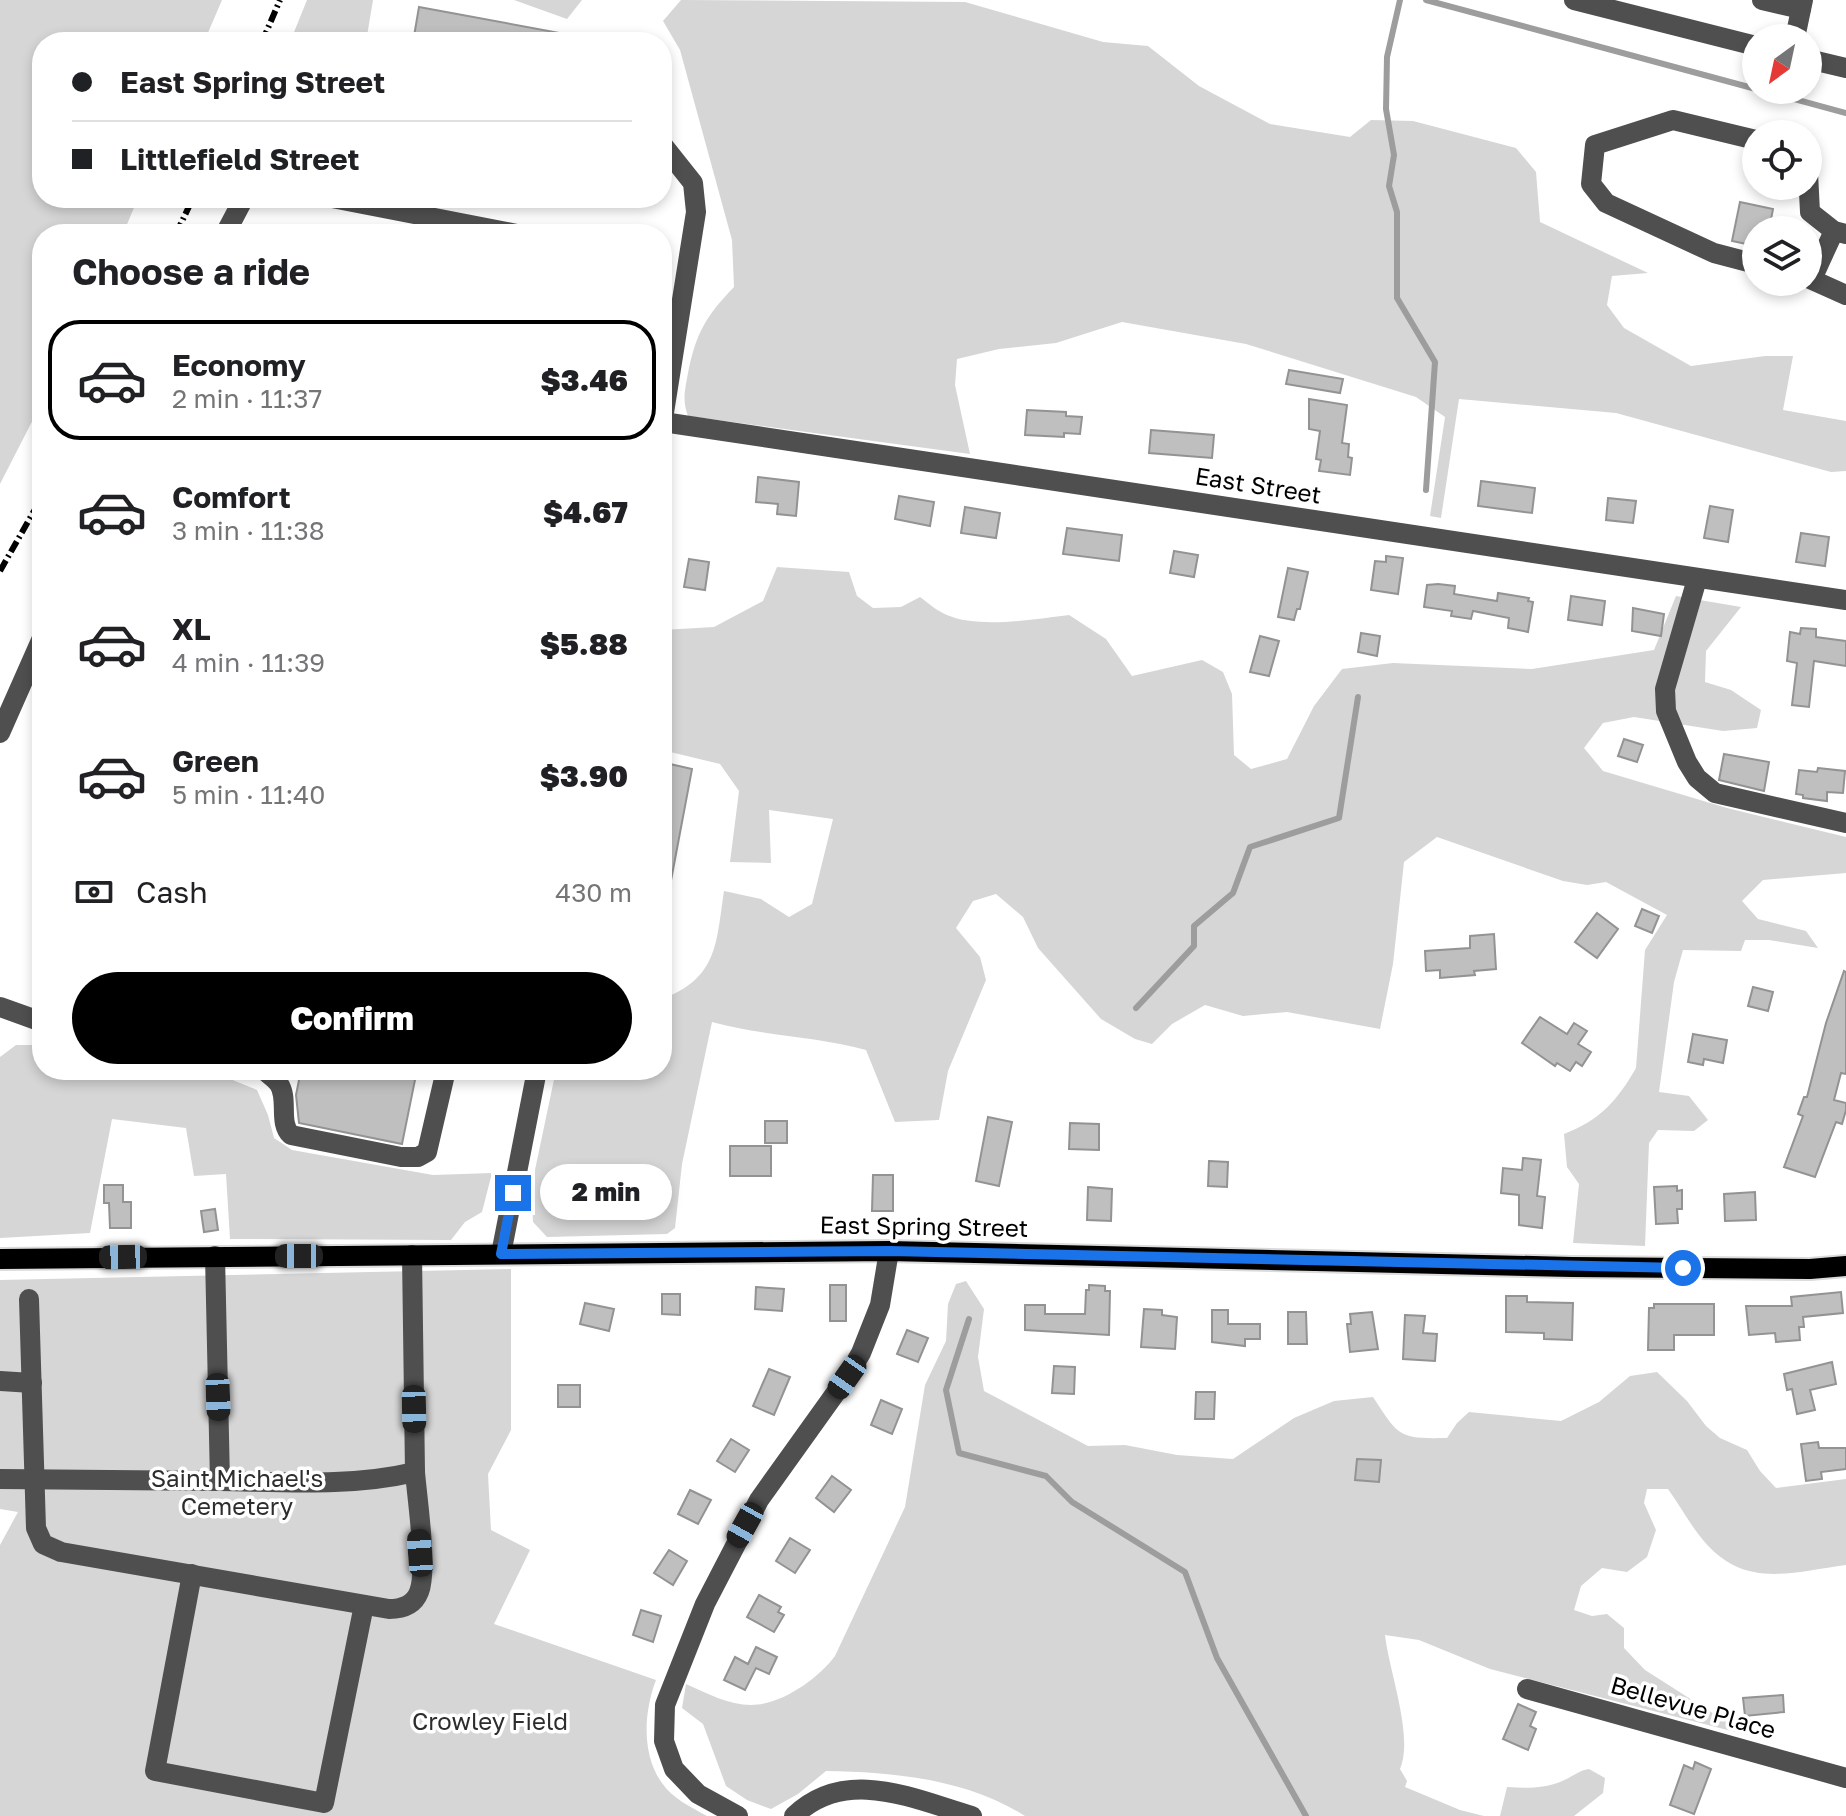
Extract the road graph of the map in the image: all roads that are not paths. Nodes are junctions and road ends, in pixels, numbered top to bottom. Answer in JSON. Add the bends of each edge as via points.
{"nodes":[{"id":1,"x":1574,"y":0,"type":"edge"},
{"id":2,"x":1762,"y":0,"type":"edge"},
{"id":3,"x":1802,"y":4,"type":"edge"},
{"id":4,"x":1798,"y":24,"type":"edge"},
{"id":5,"x":1742,"y":42,"type":"edge"},
{"id":6,"x":1822,"y":62,"type":"edge"},
{"id":7,"x":1846,"y":68,"type":"edge"},
{"id":8,"x":1742,"y":137,"type":"edge"},
{"id":9,"x":672,"y":157,"type":"edge"},
{"id":10,"x":1809,"y":200,"type":"edge"},
{"id":11,"x":383,"y":208,"type":"edge"},
{"id":12,"x":466,"y":224,"type":"edge"},
{"id":13,"x":1840,"y":232,"type":"edge"},
{"id":14,"x":1742,"y":260,"type":"edge"},
{"id":15,"x":1822,"y":260,"type":"edge"},
{"id":16,"x":1822,"y":284,"type":"edge"},
{"id":17,"x":1846,"y":295,"type":"edge"},
{"id":18,"x":672,"y":361,"type":"edge"},
{"id":19,"x":672,"y":425,"type":"edge"},
{"id":20,"x":1697,"y":579,"type":"junction"},
{"id":21,"x":1846,"y":600,"type":"edge"},
{"id":22,"x":32,"y":661,"type":"edge"},
{"id":23,"x":0,"y":733,"type":"edge"},
{"id":24,"x":1846,"y":823,"type":"edge"},
{"id":25,"x":0,"y":1007,"type":"edge"},
{"id":26,"x":32,"y":1018,"type":"edge"},
{"id":27,"x":275,"y":1080,"type":"edge"},
{"id":28,"x":444,"y":1080,"type":"edge"},
{"id":29,"x":535,"y":1080,"type":"edge"},
{"id":30,"x":889,"y":1251,"type":"junction"},
{"id":31,"x":501,"y":1254,"type":"junction"},
{"id":32,"x":412,"y":1255,"type":"junction"},
{"id":33,"x":215,"y":1256,"type":"junction"},
{"id":34,"x":0,"y":1259,"type":"edge"},
{"id":35,"x":1846,"y":1266,"type":"edge"},
{"id":36,"x":29,"y":1299,"type":"dead end"},
{"id":37,"x":0,"y":1381,"type":"edge"},
{"id":38,"x":32,"y":1383,"type":"junction"},
{"id":39,"x":415,"y":1472,"type":"junction"},
{"id":40,"x":0,"y":1479,"type":"edge"},
{"id":41,"x":34,"y":1481,"type":"junction"},
{"id":42,"x":220,"y":1481,"type":"junction"},
{"id":43,"x":192,"y":1574,"type":"junction"},
{"id":44,"x":364,"y":1605,"type":"junction"},
{"id":45,"x":1527,"y":1689,"type":"dead end"},
{"id":46,"x":1846,"y":1778,"type":"edge"},
{"id":47,"x":738,"y":1816,"type":"edge"},
{"id":48,"x":794,"y":1816,"type":"edge"},
{"id":49,"x":972,"y":1816,"type":"edge"}],
"edges":[{"from":1,"to":5,"type":"street"},
{"from":2,"to":3,"type":"street"},
{"from":3,"to":4,"type":"street"},
{"from":6,"to":7,"type":"street"},
{"from":8,"to":14,"type":"street","via":[[1673,120],[1595,145],[1591,184],[1606,203],[1714,253]]},
{"from":9,"to":18,"type":"street","via":[[693,183],[696,212]]},
{"from":10,"to":13,"type":"street","via":[[1810,212]]},
{"from":11,"to":12,"type":"street"},
{"from":13,"to":15,"type":"street"},
{"from":16,"to":17,"type":"street"},
{"from":19,"to":20,"type":"street","name":"East Street"},
{"from":20,"to":21,"type":"street","name":"East Street"},
{"from":20,"to":24,"type":"street","via":[[1665,689],[1672,731],[1687,762],[1715,793]]},
{"from":22,"to":23,"type":"street"},
{"from":25,"to":26,"type":"street"},
{"from":27,"to":28,"type":"street","via":[[291,1135],[418,1157],[427,1152]]},
{"from":29,"to":31,"type":"street"},
{"from":30,"to":31,"type":"main road","name":"East Spring Street"},
{"from":30,"to":35,"type":"main road","name":"East Spring Street","via":[[1557,1267]]},
{"from":30,"to":47,"type":"street","via":[[880,1305],[861,1353],[759,1500],[670,1685],[664,1741],[674,1769],[698,1794]]},
{"from":31,"to":32,"type":"main road","name":"East Spring Street"},
{"from":32,"to":33,"type":"main road","name":"East Spring Street"},
{"from":32,"to":39,"type":"street"},
{"from":33,"to":34,"type":"main road","name":"East Spring Street"},
{"from":33,"to":42,"type":"street"},
{"from":36,"to":38,"type":"street"},
{"from":37,"to":38,"type":"street"},
{"from":38,"to":41,"type":"street"},
{"from":39,"to":42,"type":"street","via":[[335,1482]]},
{"from":39,"to":44,"type":"street","via":[[420,1590],[399,1609]]},
{"from":40,"to":41,"type":"street"},
{"from":41,"to":42,"type":"street"},
{"from":41,"to":43,"type":"street","via":[[38,1536],[51,1549]]},
{"from":43,"to":44,"type":"street"},
{"from":43,"to":44,"type":"street","via":[[155,1771],[324,1803]]},
{"from":45,"to":46,"type":"street","name":"Bellevue Place"},
{"from":48,"to":49,"type":"street","via":[[829,1793],[864,1788]]}]}
